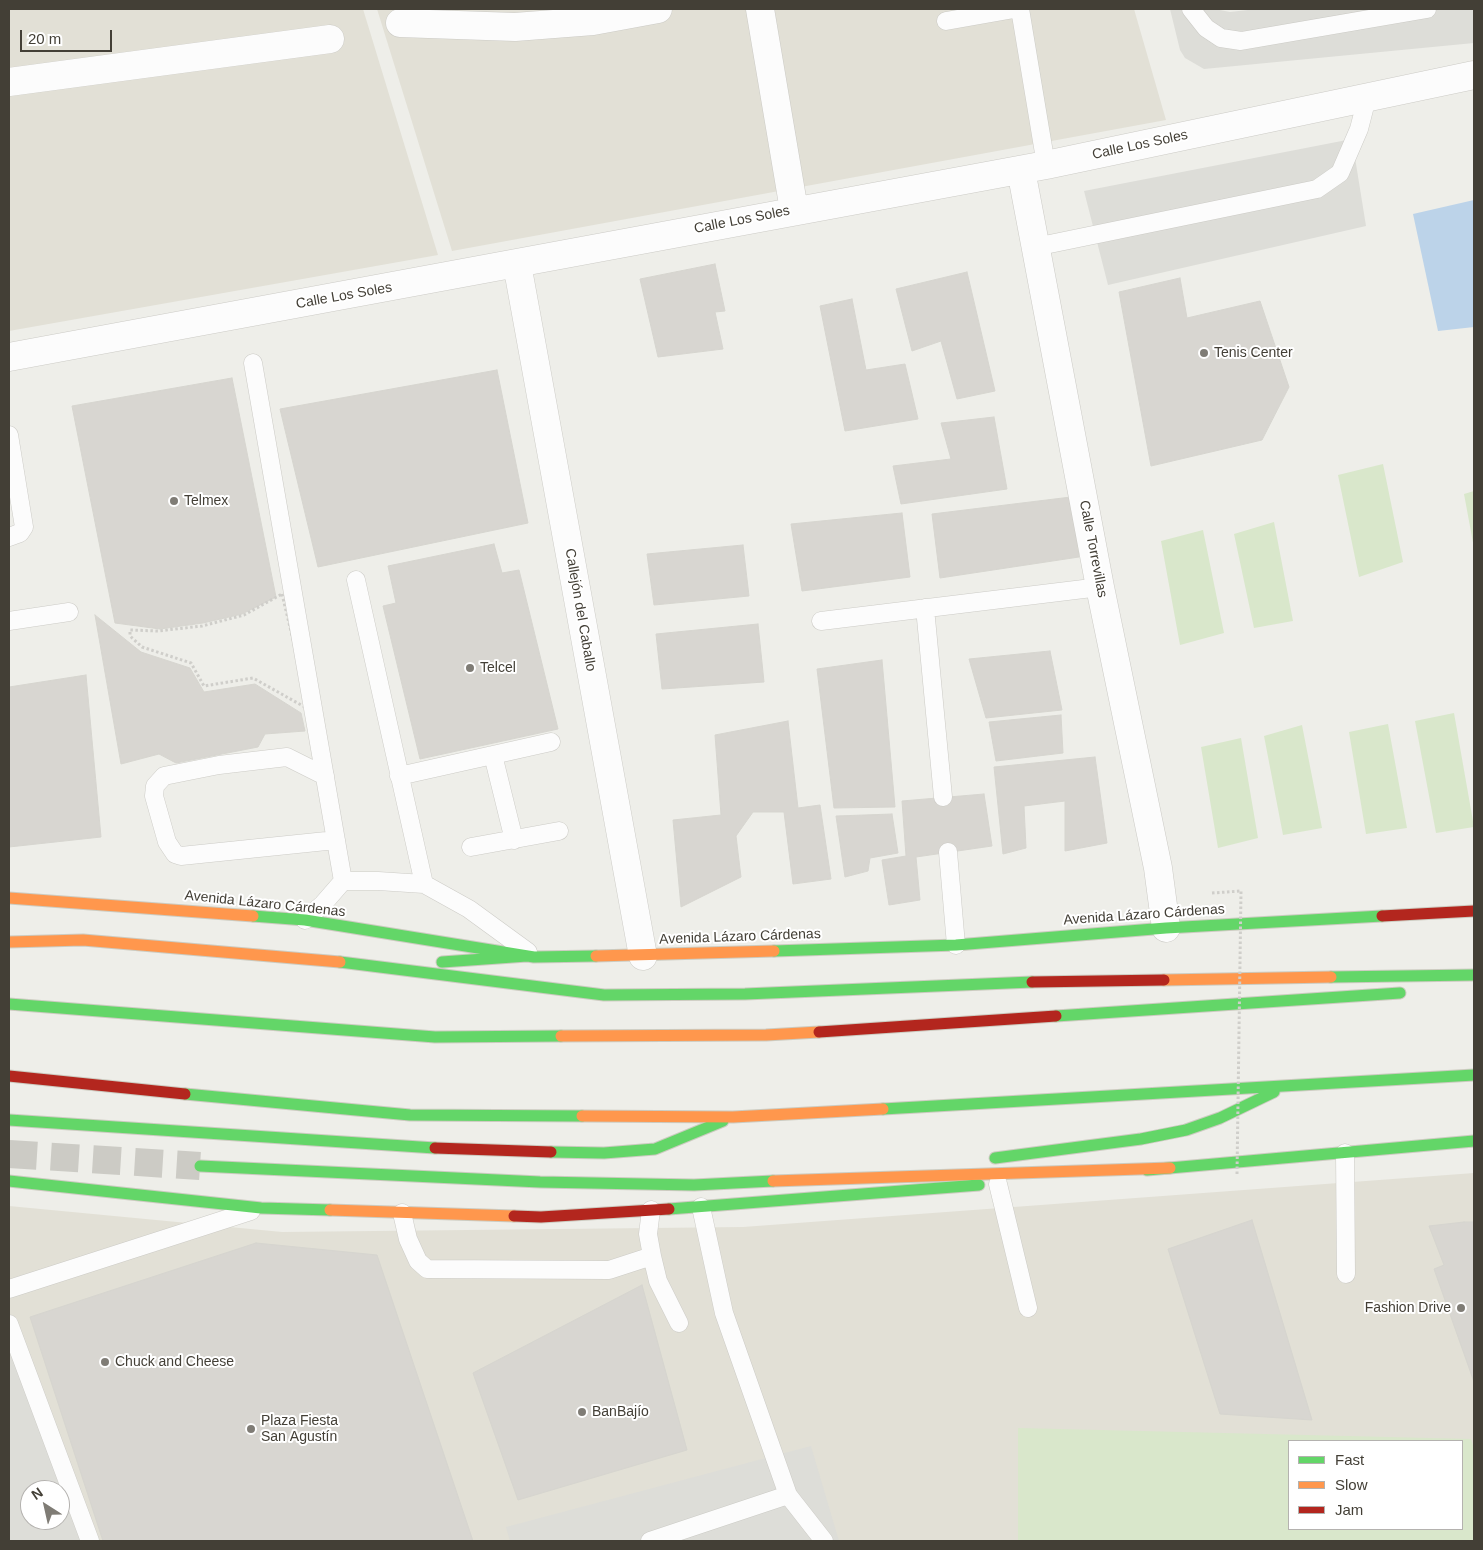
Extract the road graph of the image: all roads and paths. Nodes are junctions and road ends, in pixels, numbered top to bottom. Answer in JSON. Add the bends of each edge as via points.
{"nodes":[{"id":1,"x":658,"y":9,"type":"edge"},
{"id":2,"x":760,"y":9,"type":"edge"},
{"id":3,"x":1014,"y":9,"type":"edge"},
{"id":4,"x":1020,"y":9,"type":"edge"},
{"id":5,"x":1191,"y":9,"type":"edge"},
{"id":6,"x":1427,"y":9,"type":"edge"},
{"id":7,"x":946,"y":21,"type":"dead end"},
{"id":8,"x":400,"y":23,"type":"dead end"},
{"id":9,"x":330,"y":39,"type":"dead end"},
{"id":10,"x":1474,"y":75,"type":"edge"},
{"id":11,"x":9,"y":82,"type":"edge"},
{"id":12,"x":1367,"y":98,"type":"junction"},
{"id":13,"x":1033,"y":168,"type":"junction"},
{"id":14,"x":794,"y":210,"type":"junction"},
{"id":15,"x":1035,"y":248,"type":"junction"},
{"id":16,"x":518,"y":264,"type":"junction"},
{"id":17,"x":9,"y":357,"type":"edge"},
{"id":18,"x":253,"y":363,"type":"dead end"},
{"id":19,"x":9,"y":435,"type":"edge"},
{"id":20,"x":9,"y":537,"type":"edge"},
{"id":21,"x":356,"y":580,"type":"dead end"},
{"id":22,"x":1100,"y":587,"type":"junction"},
{"id":23,"x":925,"y":608,"type":"junction"},
{"id":24,"x":69,"y":612,"type":"dead end"},
{"id":25,"x":9,"y":621,"type":"edge"},
{"id":26,"x":821,"y":621,"type":"dead end"},
{"id":27,"x":130,"y":630,"type":"joint"},
{"id":28,"x":551,"y":742,"type":"dead end"},
{"id":29,"x":493,"y":755,"type":"junction"},
{"id":30,"x":325,"y":776,"type":"junction"},
{"id":31,"x":400,"y":776,"type":"junction"},
{"id":32,"x":943,"y":797,"type":"dead end"},
{"id":33,"x":559,"y":831,"type":"dead end"},
{"id":34,"x":336,"y":840,"type":"junction"},
{"id":35,"x":514,"y":840,"type":"junction"},
{"id":36,"x":471,"y":847,"type":"dead end"},
{"id":37,"x":948,"y":852,"type":"dead end"},
{"id":38,"x":343,"y":881,"type":"junction"},
{"id":39,"x":424,"y":884,"type":"junction"},
{"id":40,"x":1204,"y":894,"type":"dead end"},
{"id":41,"x":9,"y":898,"type":"edge"},
{"id":42,"x":1474,"y":911,"type":"edge"},
{"id":43,"x":305,"y":920,"type":"junction"},
{"id":44,"x":1166,"y":928,"type":"junction"},
{"id":45,"x":9,"y":942,"type":"edge"},
{"id":46,"x":956,"y":945,"type":"junction"},
{"id":47,"x":530,"y":956,"type":"junction"},
{"id":48,"x":643,"y":956,"type":"junction"},
{"id":49,"x":381,"y":966,"type":"junction"},
{"id":50,"x":1474,"y":975,"type":"edge"},
{"id":51,"x":1416,"y":992,"type":"dead end"},
{"id":52,"x":9,"y":1004,"type":"edge"},
{"id":53,"x":1474,"y":1075,"type":"edge"},
{"id":54,"x":9,"y":1076,"type":"edge"},
{"id":55,"x":1286,"y":1086,"type":"junction"},
{"id":56,"x":733,"y":1117,"type":"junction"},
{"id":57,"x":9,"y":1120,"type":"edge"},
{"id":58,"x":1474,"y":1141,"type":"edge"},
{"id":59,"x":1344,"y":1154,"type":"junction"},
{"id":60,"x":979,"y":1160,"type":"dead end"},
{"id":61,"x":960,"y":1162,"type":"dead end"},
{"id":62,"x":200,"y":1166,"type":"tunnel mouth"},
{"id":63,"x":1170,"y":1168,"type":"junction"},
{"id":64,"x":1237,"y":1174,"type":"dead end"},
{"id":65,"x":852,"y":1177,"type":"junction"},
{"id":66,"x":9,"y":1181,"type":"edge"},
{"id":67,"x":998,"y":1184,"type":"junction"},
{"id":68,"x":701,"y":1207,"type":"junction"},
{"id":69,"x":261,"y":1208,"type":"junction"},
{"id":70,"x":650,"y":1210,"type":"junction"},
{"id":71,"x":402,"y":1213,"type":"junction"},
{"id":72,"x":652,"y":1256,"type":"junction"},
{"id":73,"x":1346,"y":1274,"type":"dead end"},
{"id":74,"x":9,"y":1289,"type":"edge"},
{"id":75,"x":1028,"y":1308,"type":"dead end"},
{"id":76,"x":679,"y":1323,"type":"dead end"},
{"id":77,"x":9,"y":1324,"type":"edge"},
{"id":78,"x":788,"y":1495,"type":"junction"},
{"id":79,"x":90,"y":1541,"type":"edge"},
{"id":80,"x":650,"y":1541,"type":"edge"},
{"id":81,"x":824,"y":1541,"type":"edge"}],
"edges":[{"from":1,"to":8,"type":"street","via":[[593,21],[515,27]]},
{"from":2,"to":14,"type":"street"},
{"from":3,"to":7,"type":"lane"},
{"from":4,"to":13,"type":"lane"},
{"from":5,"to":6,"type":"lane","via":[[1206,28],[1221,38],[1241,41]]},
{"from":9,"to":11,"type":"street"},
{"from":10,"to":12,"type":"street","name":"Calle Los Soles"},
{"from":12,"to":13,"type":"street","name":"Calle Los Soles"},
{"from":12,"to":15,"type":"lane","via":[[1359,129],[1340,173],[1317,189]]},
{"from":13,"to":14,"type":"street","name":"Calle Los Soles"},
{"from":13,"to":15,"type":"street","name":"Calle Torrevillas"},
{"from":14,"to":16,"type":"street","name":"Calle Los Soles"},
{"from":15,"to":22,"type":"street","name":"Calle Torrevillas"},
{"from":16,"to":17,"type":"street","name":"Calle Los Soles"},
{"from":16,"to":48,"type":"street","name":"Callejón del Caballo"},
{"from":18,"to":30,"type":"lane"},
{"from":19,"to":20,"type":"lane","via":[[24,527],[20,533]]},
{"from":21,"to":31,"type":"lane"},
{"from":22,"to":23,"type":"lane"},
{"from":22,"to":44,"type":"street","name":"Calle Torrevillas","via":[[1158,868]]},
{"from":23,"to":26,"type":"lane"},
{"from":23,"to":32,"type":"lane"},
{"from":24,"to":25,"type":"lane"},
{"from":27,"to":27,"type":"path","via":[[130,636],[142,647],[191,662],[204,686],[253,678],[310,710],[282,594],[244,615],[202,626],[158,631]]},
{"from":28,"to":29,"type":"lane"},
{"from":29,"to":31,"type":"lane"},
{"from":29,"to":35,"type":"lane"},
{"from":30,"to":34,"type":"lane"},
{"from":30,"to":34,"type":"lane","via":[[287,756],[164,776],[156,786],[154,796],[167,842],[175,854],[181,856]]},
{"from":31,"to":39,"type":"lane"},
{"from":33,"to":35,"type":"lane"},
{"from":34,"to":38,"type":"lane"},
{"from":35,"to":36,"type":"lane"},
{"from":37,"to":46,"type":"lane"},
{"from":38,"to":39,"type":"lane"},
{"from":38,"to":43,"type":"lane"},
{"from":39,"to":47,"type":"lane","via":[[469,909]]},
{"from":40,"to":64,"type":"path","bridge":true,"via":[[1242,891]]},
{"from":41,"to":43,"type":"main road","name":"Avenida Lázaro Cárdenas"},
{"from":42,"to":44,"type":"main road","name":"Avenida Lázaro Cárdenas"},
{"from":43,"to":47,"type":"main road","name":"Avenida Lázaro Cárdenas"},
{"from":44,"to":46,"type":"main road","name":"Avenida Lázaro Cárdenas"},
{"from":45,"to":49,"type":"main road","via":[[83,940]]},
{"from":46,"to":48,"type":"main road","name":"Avenida Lázaro Cárdenas"},
{"from":47,"to":48,"type":"main road","name":"Avenida Lázaro Cárdenas"},
{"from":47,"to":49,"type":"main road"},
{"from":49,"to":50,"type":"main road","via":[[604,994],[746,994],[1015,982]]},
{"from":51,"to":52,"type":"main road","via":[[757,1036],[435,1037]]},
{"from":53,"to":55,"type":"main road"},
{"from":54,"to":56,"type":"main road","via":[[410,1115]]},
{"from":55,"to":56,"type":"main road"},
{"from":55,"to":60,"type":"main road","via":[[1220,1118],[1186,1130]]},
{"from":56,"to":57,"type":"main road","via":[[655,1149],[604,1153],[416,1148]]},
{"from":58,"to":59,"type":"main road"},
{"from":59,"to":63,"type":"main road"},
{"from":59,"to":73,"type":"lane"},
{"from":61,"to":65,"type":"main road"},
{"from":62,"to":65,"type":"main road","via":[[540,1182],[694,1185]]},
{"from":63,"to":65,"type":"main road"},
{"from":63,"to":67,"type":"main road"},
{"from":66,"to":69,"type":"main road"},
{"from":67,"to":68,"type":"main road"},
{"from":67,"to":75,"type":"lane"},
{"from":68,"to":70,"type":"main road"},
{"from":68,"to":78,"type":"lane","via":[[724,1313]]},
{"from":69,"to":71,"type":"main road"},
{"from":69,"to":74,"type":"lane"},
{"from":70,"to":71,"type":"main road","via":[[541,1217]]},
{"from":70,"to":72,"type":"lane","via":[[648,1234]]},
{"from":71,"to":72,"type":"lane","via":[[408,1239],[418,1261],[427,1269],[609,1270]]},
{"from":72,"to":76,"type":"lane","via":[[658,1281]]},
{"from":77,"to":79,"type":"lane"},
{"from":78,"to":80,"type":"lane"},
{"from":78,"to":81,"type":"lane"}]}
